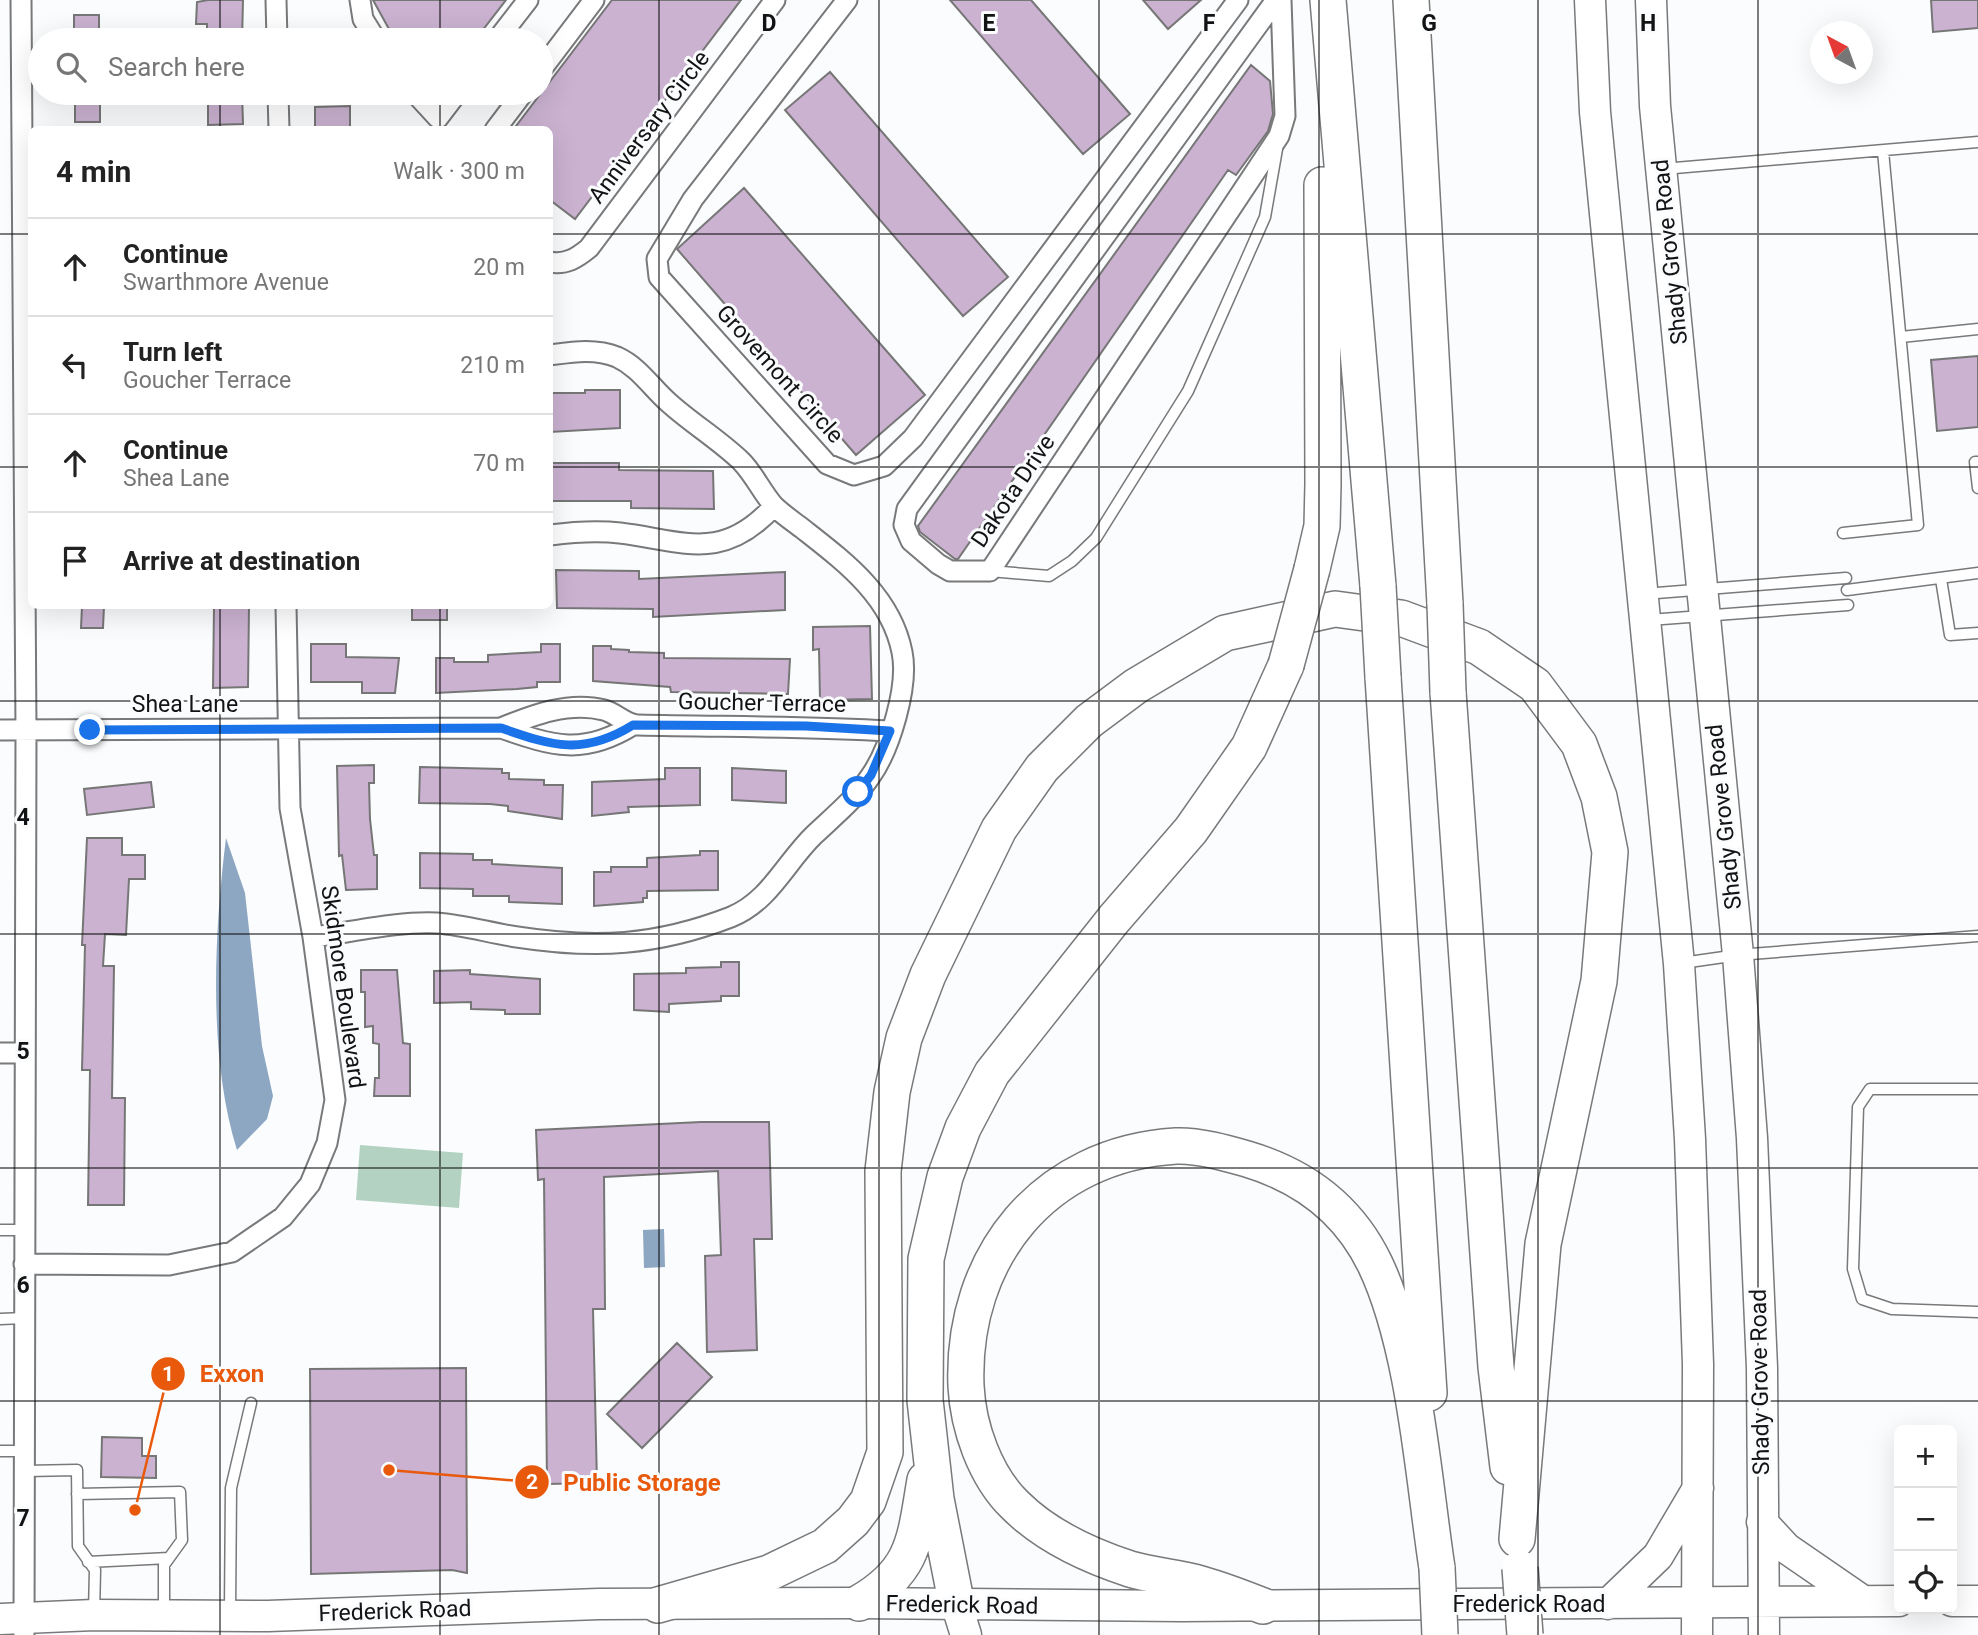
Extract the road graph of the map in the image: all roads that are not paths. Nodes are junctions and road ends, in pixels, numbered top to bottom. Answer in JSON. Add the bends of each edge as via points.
{"nodes":[{"id":1,"x":21,"y":0,"type":"edge"},
{"id":2,"x":276,"y":0,"type":"edge"},
{"id":3,"x":360,"y":0,"type":"edge"},
{"id":4,"x":528,"y":0,"type":"edge"},
{"id":5,"x":594,"y":0,"type":"edge"},
{"id":6,"x":775,"y":0,"type":"edge"},
{"id":7,"x":847,"y":0,"type":"edge"},
{"id":8,"x":1238,"y":0,"type":"edge"},
{"id":9,"x":1279,"y":0,"type":"edge"},
{"id":10,"x":1320,"y":0,"type":"edge"},
{"id":11,"x":1328,"y":0,"type":"edge"},
{"id":12,"x":1411,"y":0,"type":"edge"},
{"id":13,"x":1590,"y":0,"type":"edge"},
{"id":14,"x":1651,"y":0,"type":"edge"},
{"id":15,"x":277,"y":28,"type":"edge"},
{"id":16,"x":369,"y":28,"type":"edge"},
{"id":17,"x":506,"y":28,"type":"edge"},
{"id":18,"x":553,"y":54,"type":"edge"},
{"id":19,"x":278,"y":105,"type":"edge"},
{"id":20,"x":426,"y":105,"type":"edge"},
{"id":21,"x":448,"y":105,"type":"edge"},
{"id":22,"x":514,"y":105,"type":"edge"},
{"id":23,"x":279,"y":126,"type":"edge"},
{"id":24,"x":498,"y":126,"type":"edge"},
{"id":25,"x":1279,"y":136,"type":"junction"},
{"id":26,"x":1977,"y":142,"type":"edge"},
{"id":27,"x":1883,"y":151,"type":"junction"},
{"id":28,"x":1978,"y":154,"type":"edge"},
{"id":29,"x":1662,"y":169,"type":"junction"},
{"id":30,"x":553,"y":263,"type":"edge"},
{"id":31,"x":1978,"y":329,"type":"edge"},
{"id":32,"x":1901,"y":337,"type":"junction"},
{"id":33,"x":553,"y":355,"type":"edge"},
{"id":34,"x":1978,"y":462,"type":"edge"},
{"id":35,"x":1978,"y":488,"type":"edge"},
{"id":36,"x":774,"y":506,"type":"junction"},
{"id":37,"x":1843,"y":533,"type":"dead end"},
{"id":38,"x":553,"y":535,"type":"edge"},
{"id":39,"x":990,"y":571,"type":"junction"},
{"id":40,"x":1978,"y":573,"type":"edge"},
{"id":41,"x":1846,"y":578,"type":"dead end"},
{"id":42,"x":1941,"y":579,"type":"junction"},
{"id":43,"x":1847,"y":590,"type":"dead end"},
{"id":44,"x":1703,"y":604,"type":"junction"},
{"id":45,"x":1848,"y":605,"type":"dead end"},
{"id":46,"x":1644,"y":607,"type":"junction"},
{"id":47,"x":286,"y":609,"type":"edge"},
{"id":48,"x":1978,"y":632,"type":"edge"},
{"id":49,"x":633,"y":725,"type":"junction"},
{"id":50,"x":286,"y":728,"type":"junction"},
{"id":51,"x":501,"y":728,"type":"junction"},
{"id":52,"x":0,"y":730,"type":"edge"},
{"id":53,"x":26,"y":730,"type":"junction"},
{"id":54,"x":890,"y":731,"type":"junction"},
{"id":55,"x":1978,"y":936,"type":"edge"},
{"id":56,"x":313,"y":937,"type":"junction"},
{"id":57,"x":1738,"y":955,"type":"junction"},
{"id":58,"x":1679,"y":964,"type":"junction"},
{"id":59,"x":0,"y":1053,"type":"edge"},
{"id":60,"x":25,"y":1053,"type":"junction"},
{"id":61,"x":1978,"y":1089,"type":"edge"},
{"id":62,"x":0,"y":1230,"type":"edge"},
{"id":63,"x":24,"y":1230,"type":"junction"},
{"id":64,"x":24,"y":1264,"type":"junction"},
{"id":65,"x":1978,"y":1312,"type":"edge"},
{"id":66,"x":24,"y":1318,"type":"junction"},
{"id":67,"x":0,"y":1319,"type":"edge"},
{"id":68,"x":251,"y":1403,"type":"dead end"},
{"id":69,"x":930,"y":1445,"type":"junction"},
{"id":70,"x":0,"y":1451,"type":"edge"},
{"id":71,"x":25,"y":1451,"type":"junction"},
{"id":72,"x":25,"y":1471,"type":"junction"},
{"id":73,"x":1699,"y":1485,"type":"junction"},
{"id":74,"x":76,"y":1494,"type":"junction"},
{"id":75,"x":1762,"y":1522,"type":"junction"},
{"id":76,"x":1518,"y":1554,"type":"junction"},
{"id":77,"x":169,"y":1558,"type":"junction"},
{"id":78,"x":88,"y":1562,"type":"junction"},
{"id":79,"x":1437,"y":1568,"type":"junction"},
{"id":80,"x":1863,"y":1601,"type":"junction"},
{"id":81,"x":1894,"y":1601,"type":"edge"},
{"id":82,"x":1957,"y":1601,"type":"edge"},
{"id":83,"x":1978,"y":1601,"type":"edge"},
{"id":84,"x":1763,"y":1602,"type":"junction"},
{"id":85,"x":859,"y":1603,"type":"junction"},
{"id":86,"x":1698,"y":1603,"type":"junction"},
{"id":87,"x":1608,"y":1604,"type":"junction"},
{"id":88,"x":658,"y":1605,"type":"junction"},
{"id":89,"x":1263,"y":1606,"type":"junction"},
{"id":90,"x":94,"y":1615,"type":"junction"},
{"id":91,"x":164,"y":1616,"type":"junction"},
{"id":92,"x":230,"y":1616,"type":"junction"},
{"id":93,"x":961,"y":1621,"type":"edge"},
{"id":94,"x":16,"y":1624,"type":"edge"},
{"id":95,"x":1440,"y":1635,"type":"edge"},
{"id":96,"x":1525,"y":1635,"type":"edge"},
{"id":97,"x":1697,"y":1635,"type":"edge"},
{"id":98,"x":1764,"y":1635,"type":"edge"}],
"edges":[{"from":1,"to":53,"type":"street"},
{"from":2,"to":15,"type":"street"},
{"from":3,"to":16,"type":"street"},
{"from":4,"to":17,"type":"street"},
{"from":5,"to":18,"type":"street"},
{"from":6,"to":30,"type":"street","name":"Anniversary Circle","via":[[589,248],[576,259]]},
{"from":7,"to":8,"type":"street","name":"Grovemont Circle","via":[[693,200],[657,259],[659,277],[827,464],[854,475],[884,466],[913,438]]},
{"from":9,"to":25,"type":"street","name":"Dakota Drive","via":[[1285,116]]},
{"from":9,"to":39,"type":"street","name":"Dakota Drive","via":[[907,509],[904,525],[911,541],[938,564],[950,571]]},
{"from":10,"to":69,"type":"highway","bridge":true,"via":[[1325,374],[1322,526],[1312,569],[1286,665],[1249,747],[1191,830],[992,1073],[963,1128],[941,1189],[926,1259],[925,1400]]},
{"from":11,"to":79,"type":"highway","bridge":true,"via":[[1378,586]]},
{"from":12,"to":76,"type":"highway","bridge":true,"via":[[1448,692],[1496,1367]]},
{"from":13,"to":46,"type":"main road","via":[[1595,112]]},
{"from":14,"to":29,"type":"main road","name":"Shady Grove Road"},
{"from":19,"to":23,"type":"street"},
{"from":20,"to":21,"type":"street","via":[[438,118]]},
{"from":22,"to":24,"type":"street"},
{"from":25,"to":39,"type":"street","name":"Dakota Drive"},
{"from":25,"to":39,"type":"lane","via":[[1265,217],[1188,391],[1096,538],[1049,576]]},
{"from":26,"to":27,"type":"lane"},
{"from":26,"to":28,"type":"lane"},
{"from":27,"to":29,"type":"lane"},
{"from":27,"to":32,"type":"lane"},
{"from":29,"to":44,"type":"main road","name":"Shady Grove Road"},
{"from":31,"to":32,"type":"lane"},
{"from":32,"to":37,"type":"lane","via":[[1918,525]]},
{"from":33,"to":36,"type":"street","via":[[602,352],[634,366],[667,401],[739,459]]},
{"from":34,"to":35,"type":"lane"},
{"from":36,"to":38,"type":"street","via":[[736,536],[699,545],[593,531]]},
{"from":36,"to":54,"type":"street","via":[[847,564],[891,617],[904,670]]},
{"from":40,"to":42,"type":"lane"},
{"from":41,"to":44,"type":"lane"},
{"from":42,"to":43,"type":"lane"},
{"from":42,"to":48,"type":"lane","via":[[1950,635]]},
{"from":44,"to":45,"type":"lane"},
{"from":44,"to":46,"type":"lane"},
{"from":44,"to":46,"type":"lane"},
{"from":44,"to":57,"type":"main road","name":"Shady Grove Road"},
{"from":46,"to":58,"type":"main road"},
{"from":47,"to":50,"type":"street","name":"Skidmore Boulevard"},
{"from":49,"to":51,"type":"street","name":"Goucher Terrace","via":[[603,710],[582,708],[540,712]]},
{"from":49,"to":51,"type":"street","name":"Goucher Terrace","via":[[609,740],[579,746],[543,743]]},
{"from":49,"to":54,"type":"street","name":"Goucher Terrace"},
{"from":50,"to":51,"type":"street","name":"Goucher Terrace"},
{"from":50,"to":53,"type":"street","name":"Shea Lane"},
{"from":50,"to":56,"type":"street","name":"Skidmore Boulevard","via":[[290,808]]},
{"from":52,"to":53,"type":"street","name":"Shea Lane"},
{"from":53,"to":60,"type":"street"},
{"from":54,"to":56,"type":"street","via":[[871,775],[858,792],[809,840],[772,887],[732,916],[674,936],[612,945],[432,923]]},
{"from":55,"to":57,"type":"lane"},
{"from":56,"to":64,"type":"street","name":"Skidmore Boulevard","via":[[335,1100],[327,1143],[310,1184],[284,1217],[232,1252],[169,1265]]},
{"from":57,"to":58,"type":"lane"},
{"from":57,"to":75,"type":"main road","name":"Shady Grove Road","via":[[1753,1151],[1762,1368]]},
{"from":58,"to":73,"type":"main road","via":[[1690,1139]]},
{"from":59,"to":60,"type":"street"},
{"from":60,"to":63,"type":"street"},
{"from":61,"to":65,"type":"lane","via":[[1870,1088],[1858,1107],[1853,1269],[1862,1299],[1892,1309]]},
{"from":62,"to":63,"type":"lane"},
{"from":63,"to":64,"type":"street"},
{"from":64,"to":66,"type":"street"},
{"from":66,"to":67,"type":"lane"},
{"from":66,"to":71,"type":"street"},
{"from":68,"to":92,"type":"lane","via":[[231,1488]]},
{"from":69,"to":85,"type":"highway","via":[[917,1525],[901,1572]]},
{"from":69,"to":93,"type":"highway"},
{"from":70,"to":71,"type":"lane"},
{"from":71,"to":72,"type":"street"},
{"from":72,"to":74,"type":"lane","via":[[77,1469]]},
{"from":72,"to":94,"type":"street"},
{"from":73,"to":86,"type":"main road"},
{"from":73,"to":87,"type":"main road","via":[[1658,1556]]},
{"from":74,"to":77,"type":"lane","via":[[180,1492],[183,1539]]},
{"from":74,"to":78,"type":"lane","via":[[78,1546]]},
{"from":75,"to":80,"type":"main road","via":[[1786,1548]]},
{"from":75,"to":84,"type":"main road","name":"Shady Grove Road"},
{"from":76,"to":88,"type":"highway","via":[[1543,1244],[1599,981],[1610,852],[1599,797],[1579,744],[1535,685],[1479,647],[1401,618],[1335,609],[1226,633],[1136,685],[1089,721],[1042,768],[999,829],[928,975],[904,1038],[892,1092],[883,1171],[885,1452],[868,1501],[825,1546],[780,1568]]},
{"from":76,"to":96,"type":"highway","bridge":true},
{"from":77,"to":78,"type":"lane"},
{"from":77,"to":91,"type":"lane","via":[[164,1565]]},
{"from":78,"to":90,"type":"lane","via":[[95,1570]]},
{"from":79,"to":89,"type":"highway","via":[[1409,1377],[1397,1328],[1376,1265],[1346,1218],[1307,1184],[1275,1167],[1178,1146],[1125,1155],[1072,1174],[1035,1204],[1000,1245],[980,1283],[965,1364],[968,1412],[991,1475],[1015,1506],[1070,1545],[1130,1569],[1200,1584]]},
{"from":79,"to":95,"type":"highway","bridge":true},
{"from":80,"to":81,"type":"main road","name":"Frederick Road"},
{"from":80,"to":84,"type":"main road","name":"Frederick Road"},
{"from":82,"to":83,"type":"main road"},
{"from":84,"to":86,"type":"main road","name":"Frederick Road"},
{"from":84,"to":98,"type":"main road","name":"Shady Grove Road"},
{"from":85,"to":88,"type":"main road","name":"Frederick Road"},
{"from":85,"to":93,"type":"main road","name":"Frederick Road"},
{"from":86,"to":87,"type":"main road","name":"Frederick Road"},
{"from":86,"to":97,"type":"main road"},
{"from":87,"to":89,"type":"main road","name":"Frederick Road"},
{"from":88,"to":92,"type":"main road","name":"Frederick Road"},
{"from":89,"to":93,"type":"main road","name":"Frederick Road"},
{"from":90,"to":91,"type":"main road","name":"Frederick Road"},
{"from":90,"to":94,"type":"main road","name":"Frederick Road"},
{"from":91,"to":92,"type":"main road","name":"Frederick Road"}]}
